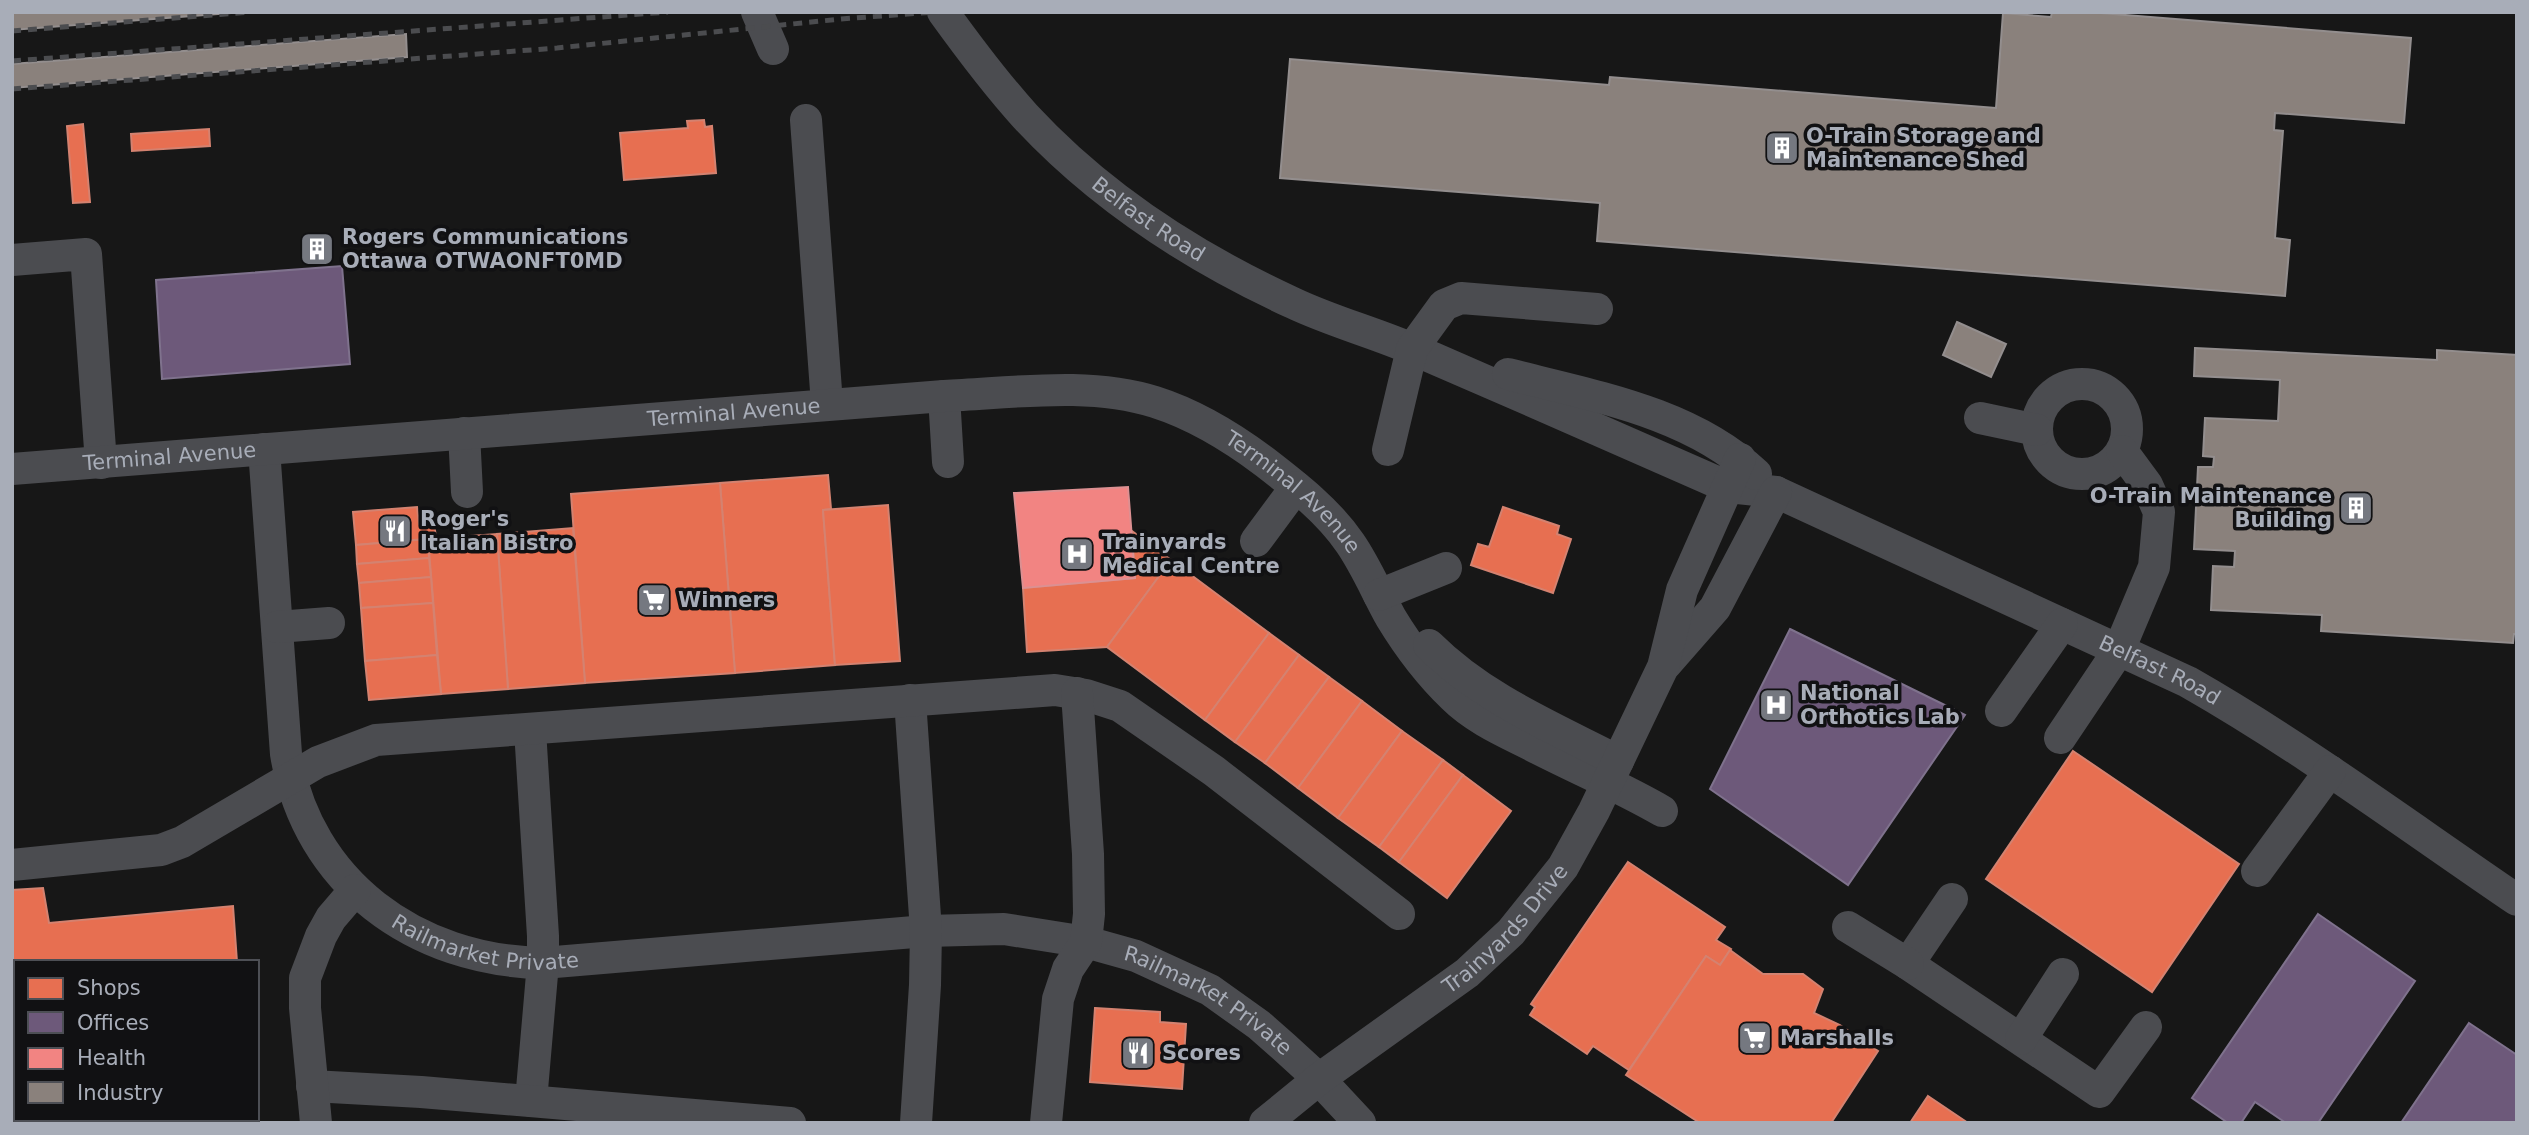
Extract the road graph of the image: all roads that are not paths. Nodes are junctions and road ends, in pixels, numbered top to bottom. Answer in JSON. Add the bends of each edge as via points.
{"nodes":[{"id":1,"x":757,"y":12,"type":"edge"},
{"id":2,"x":943,"y":12,"type":"edge"},
{"id":3,"x":773,"y":49,"type":"dead end"},
{"id":4,"x":806,"y":120,"type":"dead end"},
{"id":5,"x":12,"y":260,"type":"edge"},
{"id":6,"x":1598,"y":309,"type":"dead end"},
{"id":7,"x":1412,"y":349,"type":"junction"},
{"id":8,"x":944,"y":396,"type":"junction"},
{"id":9,"x":827,"y":404,"type":"junction"},
{"id":10,"x":1980,"y":418,"type":"dead end"},
{"id":11,"x":2037,"y":430,"type":"junction"},
{"id":12,"x":464,"y":433,"type":"junction"},
{"id":13,"x":264,"y":449,"type":"junction"},
{"id":14,"x":1388,"y":450,"type":"dead end"},
{"id":15,"x":2122,"y":451,"type":"junction"},
{"id":16,"x":948,"y":462,"type":"dead end"},
{"id":17,"x":101,"y":463,"type":"junction"},
{"id":18,"x":12,"y":469,"type":"edge"},
{"id":19,"x":1734,"y":473,"type":"junction"},
{"id":20,"x":1296,"y":487,"type":"junction"},
{"id":21,"x":467,"y":492,"type":"dead end"},
{"id":22,"x":1776,"y":492,"type":"junction"},
{"id":23,"x":1256,"y":541,"type":"dead end"},
{"id":24,"x":1446,"y":568,"type":"dead end"},
{"id":25,"x":1379,"y":595,"type":"junction"},
{"id":26,"x":329,"y":623,"type":"dead end"},
{"id":27,"x":2062,"y":624,"type":"junction"},
{"id":28,"x":277,"y":627,"type":"junction"},
{"id":29,"x":2119,"y":650,"type":"junction"},
{"id":30,"x":1663,"y":667,"type":"junction"},
{"id":31,"x":1077,"y":693,"type":"junction"},
{"id":32,"x":910,"y":700,"type":"junction"},
{"id":33,"x":2001,"y":711,"type":"dead end"},
{"id":34,"x":530,"y":730,"type":"junction"},
{"id":35,"x":2060,"y":738,"type":"dead end"},
{"id":36,"x":2330,"y":771,"type":"junction"},
{"id":37,"x":1612,"y":772,"type":"junction"},
{"id":38,"x":290,"y":778,"type":"junction"},
{"id":39,"x":1662,"y":811,"type":"dead end"},
{"id":40,"x":12,"y":865,"type":"edge"},
{"id":41,"x":2257,"y":872,"type":"dead end"},
{"id":42,"x":355,"y":890,"type":"junction"},
{"id":43,"x":1952,"y":899,"type":"dead end"},
{"id":44,"x":2517,"y":900,"type":"edge"},
{"id":45,"x":1399,"y":914,"type":"dead end"},
{"id":46,"x":1848,"y":927,"type":"dead end"},
{"id":47,"x":926,"y":932,"type":"junction"},
{"id":48,"x":1086,"y":942,"type":"junction"},
{"id":49,"x":543,"y":963,"type":"junction"},
{"id":50,"x":1908,"y":964,"type":"junction"},
{"id":51,"x":2063,"y":974,"type":"dead end"},
{"id":52,"x":2146,"y":1027,"type":"dead end"},
{"id":53,"x":2021,"y":1039,"type":"junction"},
{"id":54,"x":1319,"y":1079,"type":"junction"},
{"id":55,"x":312,"y":1086,"type":"junction"},
{"id":56,"x":531,"y":1101,"type":"junction"},
{"id":57,"x":316,"y":1123,"type":"edge"},
{"id":58,"x":790,"y":1123,"type":"edge"},
{"id":59,"x":916,"y":1123,"type":"edge"},
{"id":60,"x":1046,"y":1123,"type":"edge"},
{"id":61,"x":1265,"y":1123,"type":"edge"},
{"id":62,"x":1360,"y":1123,"type":"edge"}],
"edges":[{"from":1,"to":3,"type":"street"},
{"from":2,"to":7,"type":"street","name":"Belfast Road","via":[[1027,118],[1098,183],[1172,237],[1295,304]]},
{"from":4,"to":9,"type":"street"},
{"from":5,"to":17,"type":"street","via":[[86,254]]},
{"from":6,"to":7,"type":"street","via":[[1451,300]]},
{"from":7,"to":14,"type":"street"},
{"from":7,"to":19,"type":"street","name":"Belfast Road","via":[[1623,404],[1694,432]]},
{"from":8,"to":9,"type":"street","name":"Terminal Avenue"},
{"from":8,"to":16,"type":"street"},
{"from":8,"to":20,"type":"street","name":"Terminal Avenue","via":[[1089,391],[1155,402],[1229,437]]},
{"from":9,"to":12,"type":"street","name":"Terminal Avenue"},
{"from":10,"to":11,"type":"street"},
{"from":11,"to":15,"type":"street","via":[[2051,462],[2072,473],[2095,472]]},
{"from":11,"to":15,"type":"street","via":[[2050,398],[2070,386],[2093,386],[2114,397],[2126,417]]},
{"from":12,"to":13,"type":"street","name":"Terminal Avenue"},
{"from":12,"to":21,"type":"street"},
{"from":13,"to":17,"type":"street","name":"Terminal Avenue"},
{"from":13,"to":28,"type":"street","name":"Railmarket Private"},
{"from":15,"to":29,"type":"street","via":[[2147,485],[2159,512],[2154,568]]},
{"from":17,"to":18,"type":"street","name":"Terminal Avenue"},
{"from":19,"to":22,"type":"street","name":"Belfast Road"},
{"from":19,"to":30,"type":"street","name":"Trainyards Drive","via":[[1682,590]]},
{"from":20,"to":23,"type":"street"},
{"from":20,"to":25,"type":"street","name":"Terminal Avenue","via":[[1337,525]]},
{"from":22,"to":27,"type":"street","name":"Belfast Road"},
{"from":22,"to":30,"type":"street","name":"Trainyards Drive","via":[[1715,608]]},
{"from":24,"to":25,"type":"street"},
{"from":25,"to":37,"type":"street","name":"Terminal Avenue","via":[[1421,662],[1454,699],[1501,730]]},
{"from":26,"to":28,"type":"street"},
{"from":27,"to":29,"type":"street","name":"Belfast Road"},
{"from":27,"to":33,"type":"street"},
{"from":28,"to":38,"type":"street","name":"Railmarket Private"},
{"from":29,"to":35,"type":"street"},
{"from":29,"to":36,"type":"street","name":"Belfast Road","via":[[2188,682]]},
{"from":30,"to":37,"type":"street","name":"Trainyards Drive"},
{"from":31,"to":32,"type":"street","via":[[1055,690]]},
{"from":31,"to":45,"type":"street","via":[[1119,706],[1164,735]]},
{"from":31,"to":48,"type":"street","via":[[1088,854]]},
{"from":32,"to":34,"type":"street"},
{"from":32,"to":47,"type":"street"},
{"from":34,"to":38,"type":"street","via":[[376,740]]},
{"from":34,"to":49,"type":"street"},
{"from":36,"to":41,"type":"street"},
{"from":36,"to":44,"type":"street","name":"Belfast Road"},
{"from":37,"to":39,"type":"street","name":"Terminal Avenue"},
{"from":37,"to":54,"type":"street","name":"Trainyards Drive","via":[[1563,867],[1511,932],[1450,986]]},
{"from":38,"to":40,"type":"street","via":[[161,850]]},
{"from":38,"to":42,"type":"street","name":"Railmarket Private","via":[[297,803],[319,845]]},
{"from":42,"to":49,"type":"street","name":"Railmarket Private","via":[[400,923],[450,947],[500,960]]},
{"from":42,"to":55,"type":"street","via":[[331,918],[305,978]]},
{"from":43,"to":50,"type":"street"},
{"from":46,"to":50,"type":"street"},
{"from":47,"to":48,"type":"street","name":"Railmarket Private","via":[[1004,929]]},
{"from":47,"to":49,"type":"street","name":"Railmarket Private"},
{"from":47,"to":59,"type":"street"},
{"from":48,"to":54,"type":"street","name":"Railmarket Private","via":[[1136,956],[1210,990],[1259,1025]]},
{"from":48,"to":60,"type":"street","via":[[1068,969],[1058,999]]},
{"from":49,"to":56,"type":"street"},
{"from":50,"to":53,"type":"street"},
{"from":51,"to":53,"type":"street"},
{"from":52,"to":53,"type":"street","via":[[2099,1091]]},
{"from":54,"to":61,"type":"street","name":"Trainyards Drive"},
{"from":54,"to":62,"type":"street","name":"Railmarket Private"},
{"from":55,"to":56,"type":"street"},
{"from":55,"to":57,"type":"street"},
{"from":56,"to":58,"type":"street"}]}
